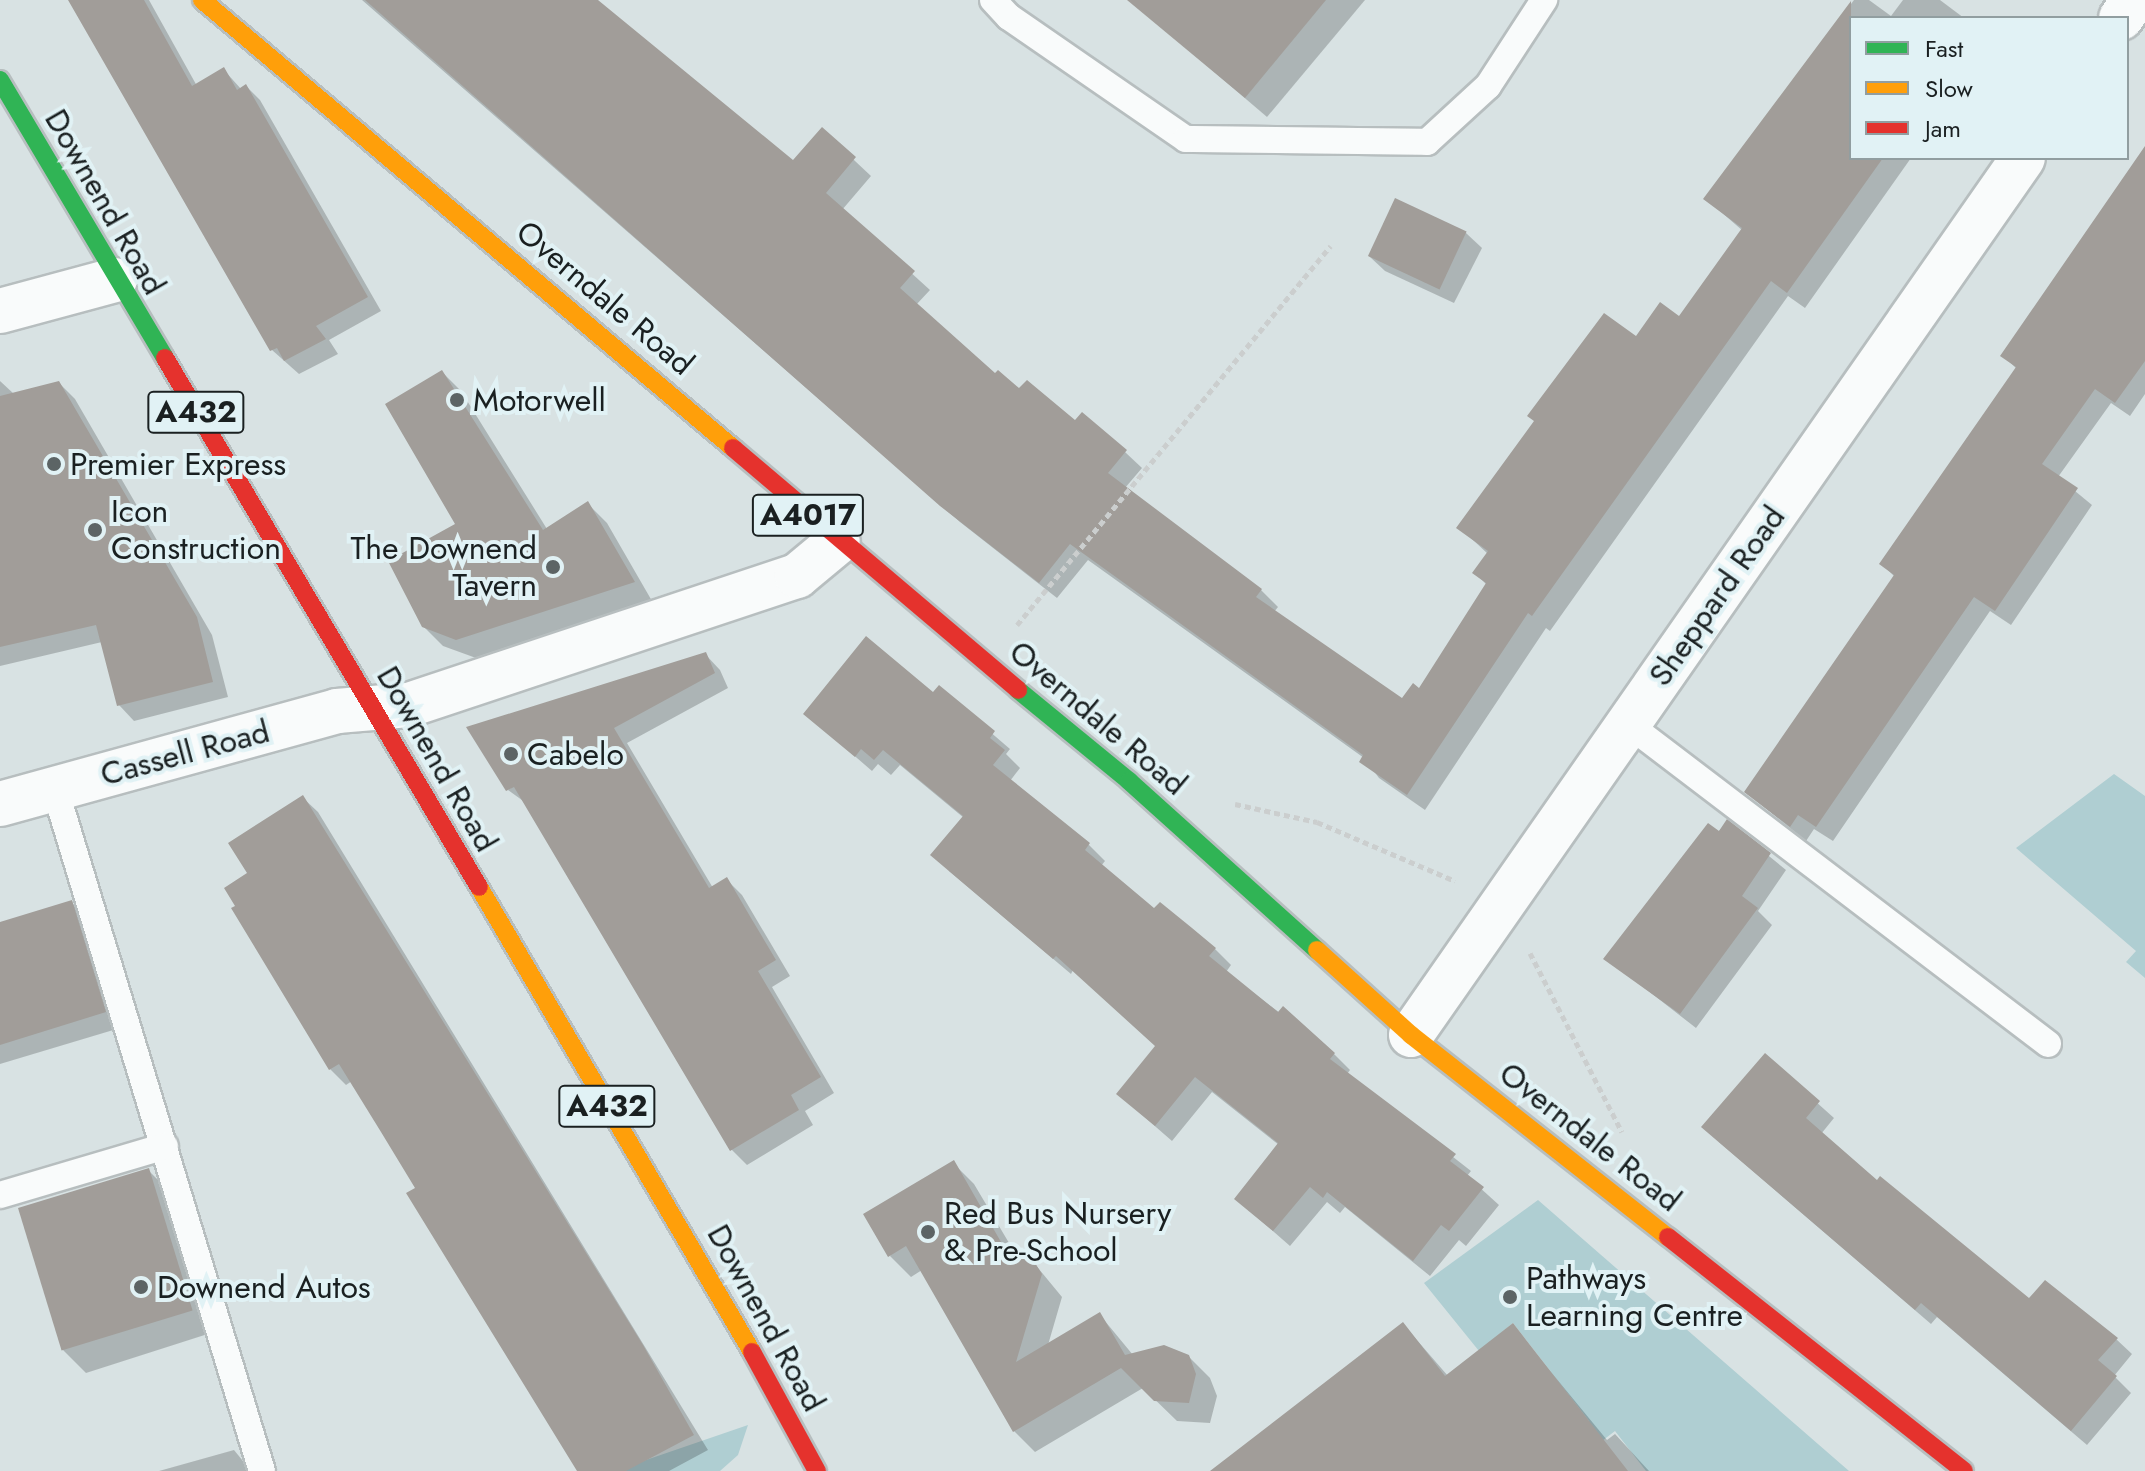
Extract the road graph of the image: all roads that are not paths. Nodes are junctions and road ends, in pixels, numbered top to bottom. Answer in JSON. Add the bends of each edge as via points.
{"nodes":[{"id":1,"x":202,"y":0,"type":"edge"},
{"id":2,"x":993,"y":0,"type":"edge"},
{"id":3,"x":1544,"y":0,"type":"edge"},
{"id":4,"x":231,"y":9,"type":"edge"},
{"id":5,"x":0,"y":80,"type":"edge"},
{"id":6,"x":2022,"y":160,"type":"edge"},
{"id":7,"x":115,"y":280,"type":"junction"},
{"id":8,"x":0,"y":311,"type":"edge"},
{"id":9,"x":838,"y":542,"type":"junction"},
{"id":10,"x":372,"y":707,"type":"junction"},
{"id":11,"x":1628,"y":724,"type":"junction"},
{"id":12,"x":55,"y":789,"type":"junction"},
{"id":13,"x":0,"y":804,"type":"edge"},
{"id":14,"x":1411,"y":1035,"type":"junction"},
{"id":15,"x":2048,"y":1044,"type":"dead end"},
{"id":16,"x":165,"y":1146,"type":"junction"},
{"id":17,"x":0,"y":1195,"type":"edge"},
{"id":18,"x":262,"y":1471,"type":"edge"},
{"id":19,"x":815,"y":1471,"type":"edge"},
{"id":20,"x":1964,"y":1471,"type":"edge"}],
"edges":[{"from":1,"to":4,"type":"main road","name":"Overndale Road","number":"A4017"},
{"from":2,"to":3,"type":"lane","via":[[1009,17],[1186,139],[1427,142],[1488,86]]},
{"from":4,"to":9,"type":"main road","name":"Overndale Road","number":"A4017"},
{"from":5,"to":7,"type":"main road","name":"Downend Road","number":"A432"},
{"from":6,"to":11,"type":"street","name":"Sheppard Road"},
{"from":7,"to":8,"type":"street"},
{"from":7,"to":10,"type":"main road","name":"Downend Road","number":"A432"},
{"from":9,"to":10,"type":"street","name":"Cassell Road","via":[[797,576],[409,705]]},
{"from":9,"to":14,"type":"main road","name":"Overndale Road","number":"A4017","via":[[1129,781]]},
{"from":10,"to":12,"type":"street","name":"Cassell Road","via":[[337,711]]},
{"from":10,"to":19,"type":"main road","name":"Downend Road","number":"A432","via":[[720,1294]]},
{"from":11,"to":14,"type":"street","name":"Sheppard Road"},
{"from":11,"to":15,"type":"lane"},
{"from":12,"to":13,"type":"street","name":"Cassell Road"},
{"from":12,"to":16,"type":"lane"},
{"from":14,"to":20,"type":"main road","name":"Overndale Road","number":"A4017"},
{"from":16,"to":17,"type":"lane"},
{"from":16,"to":18,"type":"lane"}]}
